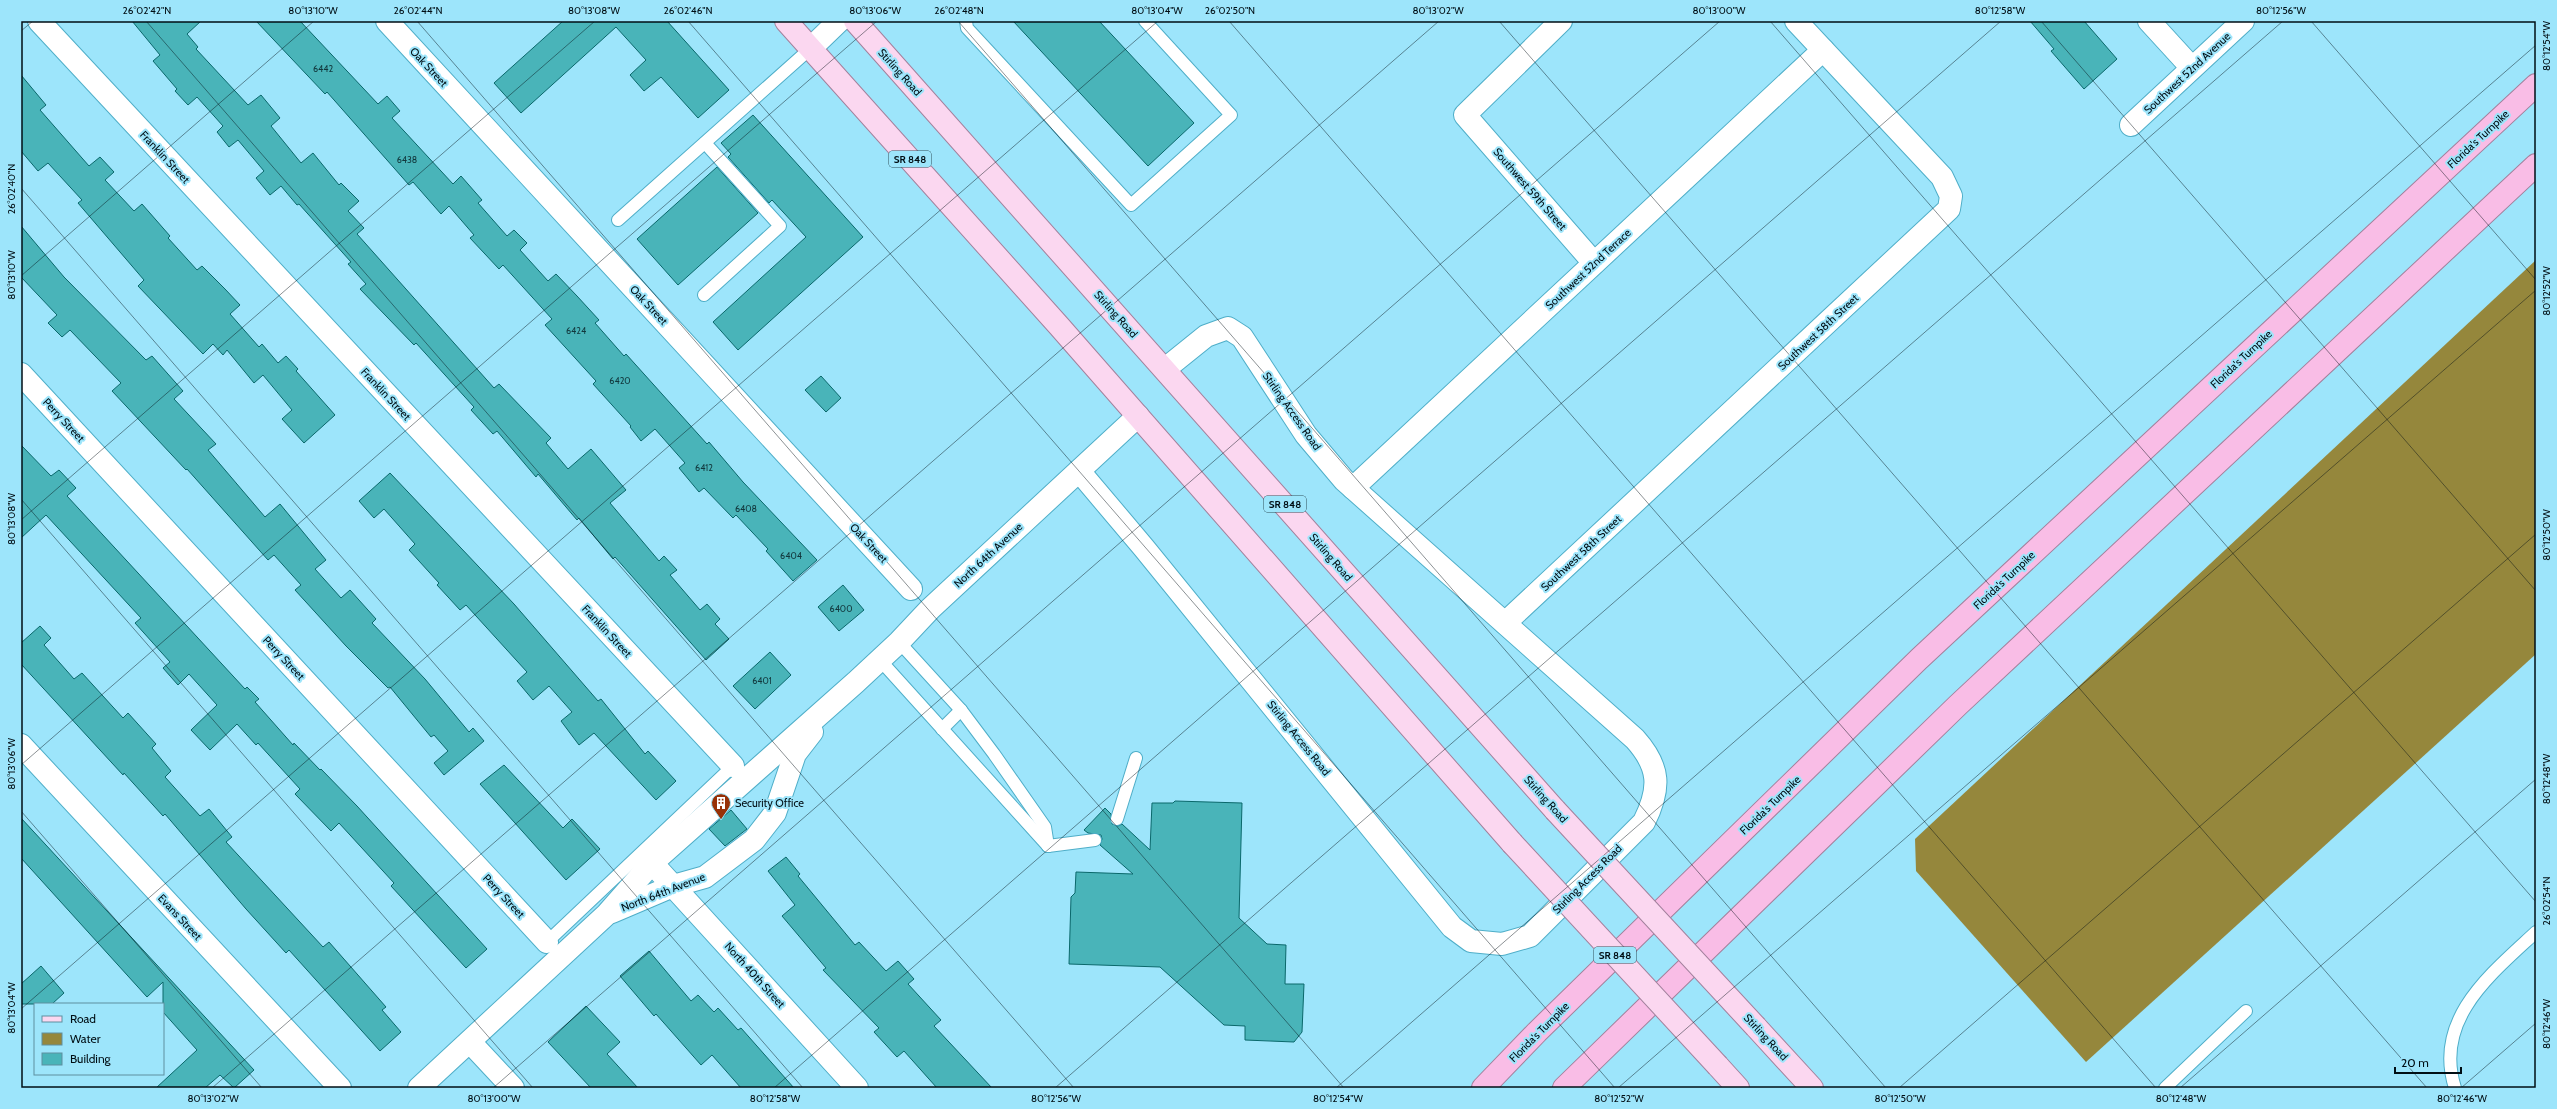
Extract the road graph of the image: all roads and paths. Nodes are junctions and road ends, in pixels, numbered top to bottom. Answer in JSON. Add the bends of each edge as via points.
{"nodes":[{"id":1,"x":39,"y":21,"type":"edge"},
{"id":2,"x":387,"y":21,"type":"edge"},
{"id":3,"x":786,"y":21,"type":"edge"},
{"id":4,"x":840,"y":21,"type":"edge"},
{"id":5,"x":855,"y":21,"type":"edge"},
{"id":6,"x":966,"y":21,"type":"edge"},
{"id":7,"x":1145,"y":21,"type":"edge"},
{"id":8,"x":1561,"y":21,"type":"edge"},
{"id":9,"x":1796,"y":21,"type":"edge"},
{"id":10,"x":2149,"y":21,"type":"edge"},
{"id":11,"x":2243,"y":21,"type":"edge"},
{"id":12,"x":811,"y":48,"type":"junction"},
{"id":13,"x":1823,"y":50,"type":"junction"},
{"id":14,"x":2192,"y":68,"type":"junction"},
{"id":15,"x":2536,"y":85,"type":"edge"},
{"id":16,"x":2131,"y":125,"type":"dead end"},
{"id":17,"x":705,"y":143,"type":"junction"},
{"id":18,"x":2536,"y":165,"type":"edge"},
{"id":19,"x":618,"y":220,"type":"dead end"},
{"id":20,"x":1594,"y":263,"type":"junction"},
{"id":21,"x":704,"y":295,"type":"dead end"},
{"id":22,"x":1165,"y":369,"type":"junction"},
{"id":23,"x":21,"y":374,"type":"edge"},
{"id":24,"x":1138,"y":416,"type":"junction"},
{"id":25,"x":1079,"y":471,"type":"junction"},
{"id":26,"x":1353,"y":488,"type":"junction"},
{"id":27,"x":911,"y":589,"type":"dead end"},
{"id":28,"x":1505,"y":623,"type":"junction"},
{"id":29,"x":900,"y":642,"type":"junction"},
{"id":30,"x":880,"y":660,"type":"junction"},
{"id":31,"x":840,"y":695,"type":"junction"},
{"id":32,"x":961,"y":710,"type":"junction"},
{"id":33,"x":942,"y":728,"type":"junction"},
{"id":34,"x":21,"y":745,"type":"edge"},
{"id":35,"x":1136,"y":758,"type":"dead end"},
{"id":36,"x":733,"y":766,"type":"joint"},
{"id":37,"x":1117,"y":819,"type":"dead end"},
{"id":38,"x":1095,"y":840,"type":"dead end"},
{"id":39,"x":1048,"y":846,"type":"junction"},
{"id":40,"x":652,"y":863,"type":"junction"},
{"id":41,"x":673,"y":886,"type":"junction"},
{"id":42,"x":607,"y":914,"type":"junction"},
{"id":43,"x":2536,"y":932,"type":"edge"},
{"id":44,"x":547,"y":942,"type":"joint"},
{"id":45,"x":2246,"y":1011,"type":"dead end"},
{"id":46,"x":470,"y":1042,"type":"junction"},
{"id":47,"x":340,"y":1088,"type":"edge"},
{"id":48,"x":419,"y":1088,"type":"edge"},
{"id":49,"x":513,"y":1088,"type":"edge"},
{"id":50,"x":857,"y":1088,"type":"edge"},
{"id":51,"x":1483,"y":1088,"type":"edge"},
{"id":52,"x":1564,"y":1088,"type":"edge"},
{"id":53,"x":1738,"y":1088,"type":"edge"},
{"id":54,"x":1812,"y":1088,"type":"edge"},
{"id":55,"x":2165,"y":1088,"type":"edge"},
{"id":56,"x":2455,"y":1088,"type":"edge"}],
"edges":[{"from":1,"to":36,"type":"street","name":"Franklin Street"},
{"from":2,"to":27,"type":"street","name":"Oak Street"},
{"from":3,"to":12,"type":"main road","number":"SR 848"},
{"from":4,"to":12,"type":"street"},
{"from":5,"to":22,"type":"main road","name":"Stirling Road","number":"SR 848"},
{"from":6,"to":7,"type":"lane","via":[[967,28],[1131,205],[1231,115]]},
{"from":8,"to":20,"type":"street","name":"Southwest 59th Street","via":[[1465,115]]},
{"from":9,"to":13,"type":"street","name":"Southwest 58th Street"},
{"from":10,"to":14,"type":"street"},
{"from":11,"to":14,"type":"street","name":"Southwest 52nd Avenue"},
{"from":12,"to":17,"type":"lane"},
{"from":12,"to":24,"type":"main road","number":"SR 848"},
{"from":13,"to":20,"type":"street","name":"Southwest 52nd Terrace"},
{"from":13,"to":28,"type":"street","name":"Southwest 58th Street","via":[[1942,177],[1951,196],[1949,209]]},
{"from":14,"to":16,"type":"street","name":"Southwest 52nd Avenue"},
{"from":15,"to":51,"type":"highway","name":"Florida's Turnpike","via":[[1919,659],[1537,1032]]},
{"from":17,"to":19,"type":"lane"},
{"from":17,"to":21,"type":"lane","via":[[780,226]]},
{"from":18,"to":52,"type":"highway","via":[[1958,704]]},
{"from":20,"to":26,"type":"street","name":"Southwest 52nd Terrace"},
{"from":22,"to":26,"type":"street","name":"Stirling Access Road","via":[[1206,336],[1228,328],[1242,337],[1306,435]]},
{"from":22,"to":54,"type":"main road","name":"Stirling Road","number":"SR 848","bridge":true,"via":[[1556,810]]},
{"from":23,"to":44,"type":"street","name":"Perry Street"},
{"from":24,"to":25,"type":"street","name":"North 64th Avenue"},
{"from":24,"to":53,"type":"main road","number":"SR 848","bridge":true,"via":[[1512,843]]},
{"from":25,"to":28,"type":"street","name":"Stirling Access Road","via":[[1452,927],[1471,941],[1502,944],[1530,936],[1644,822],[1655,800],[1656,778],[1648,753],[1635,738]]},
{"from":25,"to":29,"type":"street","name":"North 64th Avenue","via":[[930,609]]},
{"from":26,"to":28,"type":"street","name":"Stirling Access Road"},
{"from":29,"to":30,"type":"street","name":"North 64th Avenue"},
{"from":29,"to":32,"type":"lane"},
{"from":30,"to":31,"type":"street","name":"North 64th Avenue"},
{"from":30,"to":33,"type":"lane"},
{"from":31,"to":40,"type":"street","name":"North 64th Avenue"},
{"from":31,"to":41,"type":"street","name":"North 64th Avenue","via":[[795,754],[775,813],[754,840],[705,877]]},
{"from":32,"to":33,"type":"lane"},
{"from":32,"to":39,"type":"lane","via":[[1045,827]]},
{"from":33,"to":39,"type":"lane"},
{"from":34,"to":47,"type":"street","name":"Evans Street"},
{"from":35,"to":37,"type":"lane"},
{"from":36,"to":44,"type":"lane"},
{"from":38,"to":39,"type":"lane"},
{"from":40,"to":41,"type":"street","name":"North 40th Street"},
{"from":40,"to":42,"type":"street","name":"North 64th Avenue"},
{"from":41,"to":42,"type":"street","name":"North 64th Avenue"},
{"from":41,"to":50,"type":"street","name":"North 40th Street"},
{"from":42,"to":46,"type":"street","name":"North 64th Avenue"},
{"from":43,"to":56,"type":"lane","via":[[2494,970],[2469,998],[2453,1033],[2450,1071]]},
{"from":45,"to":55,"type":"lane"},
{"from":46,"to":48,"type":"street","name":"North 64th Avenue"},
{"from":46,"to":49,"type":"street"}]}
